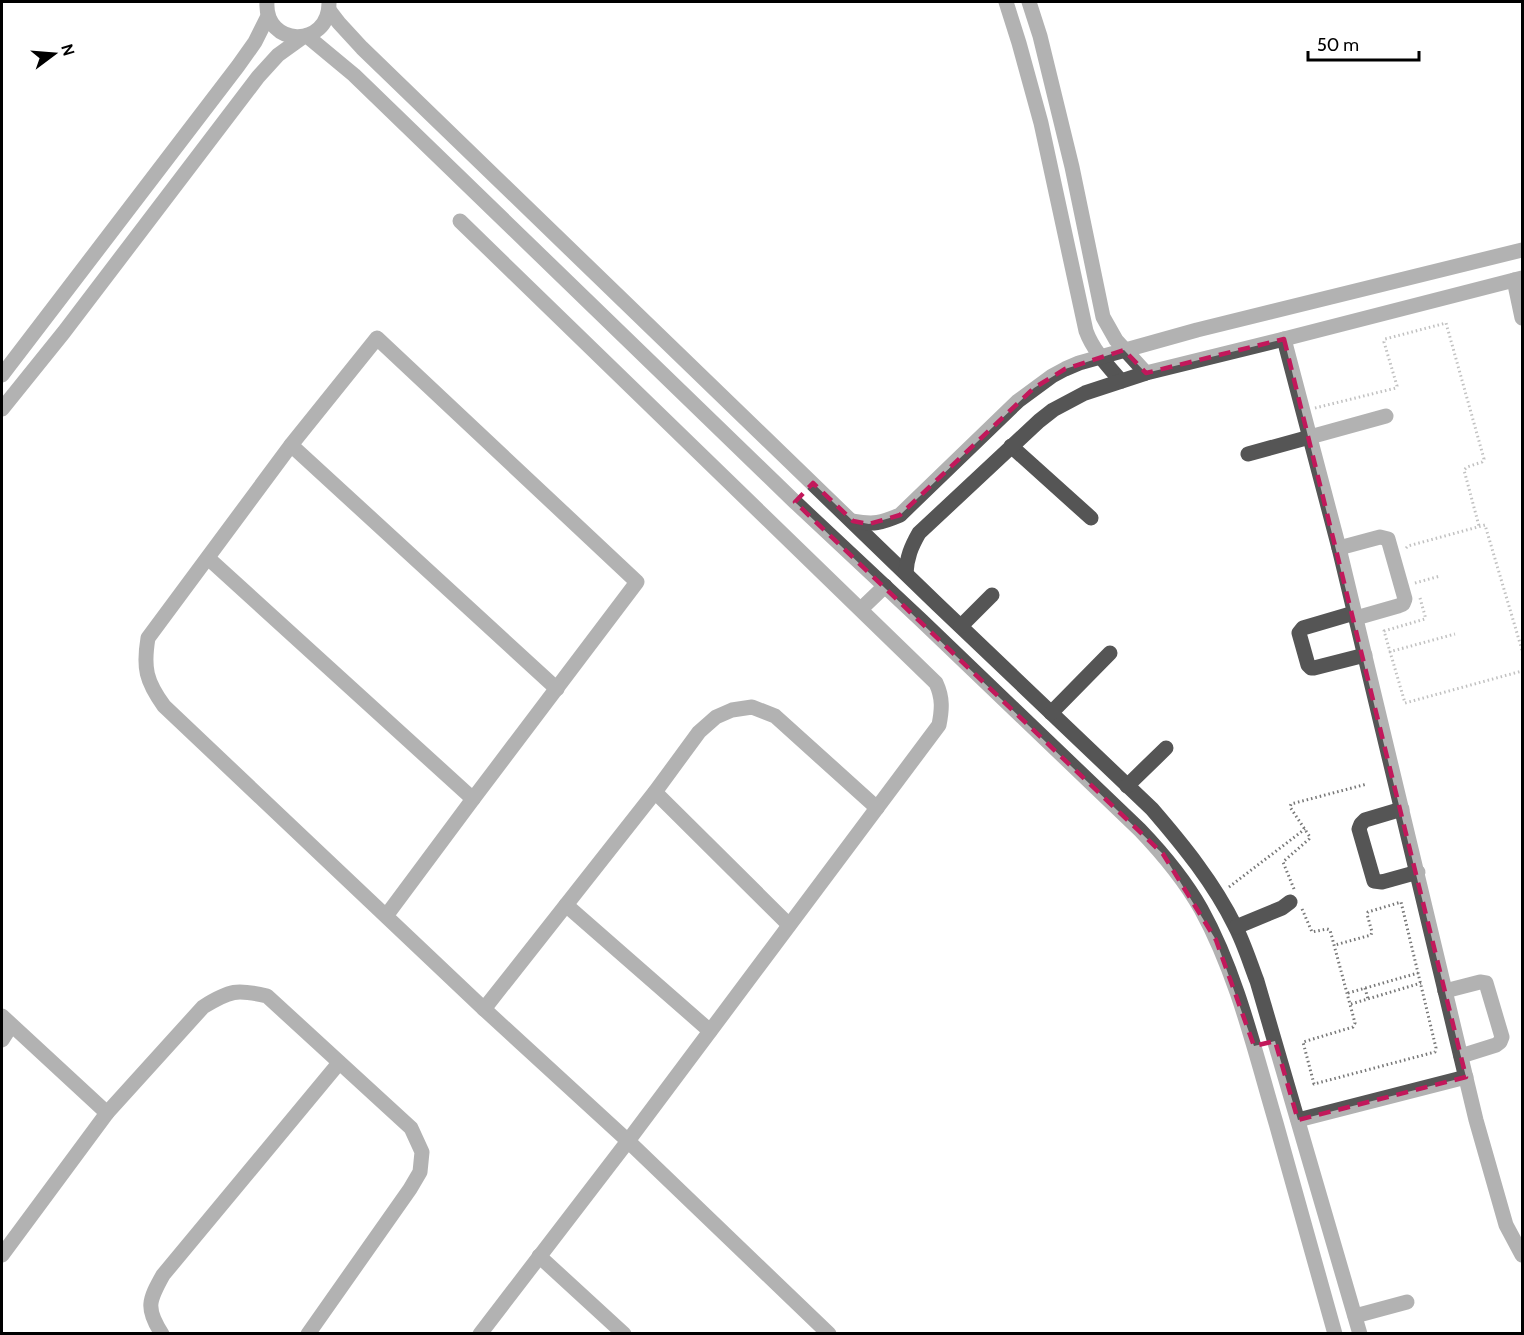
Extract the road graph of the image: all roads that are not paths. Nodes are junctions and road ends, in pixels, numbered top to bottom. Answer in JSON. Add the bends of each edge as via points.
{"nodes":[{"id":1,"x":1005,"y":2,"type":"edge"},
{"id":2,"x":1029,"y":2,"type":"edge"},
{"id":3,"x":329,"y":5,"type":"edge"},
{"id":4,"x":267,"y":6,"type":"edge"},
{"id":5,"x":305,"y":36,"type":"junction"},
{"id":6,"x":460,"y":221,"type":"dead end"},
{"id":7,"x":1522,"y":250,"type":"edge"},
{"id":8,"x":1518,"y":279,"type":"edge"},
{"id":9,"x":1522,"y":318,"type":"edge"},
{"id":10,"x":1284,"y":339,"type":"junction"},
{"id":11,"x":1124,"y":350,"type":"junction"},
{"id":12,"x":1100,"y":357,"type":"junction"},
{"id":13,"x":1146,"y":373,"type":"junction"},
{"id":14,"x":2,"y":375,"type":"edge"},
{"id":15,"x":1121,"y":381,"type":"junction"},
{"id":16,"x":2,"y":409,"type":"edge"},
{"id":17,"x":1386,"y":416,"type":"dead end"},
{"id":18,"x":1310,"y":437,"type":"junction"},
{"id":19,"x":291,"y":445,"type":"junction"},
{"id":20,"x":1011,"y":446,"type":"junction"},
{"id":21,"x":1248,"y":454,"type":"dead end"},
{"id":22,"x":813,"y":483,"type":"junction"},
{"id":23,"x":795,"y":502,"type":"junction"},
{"id":24,"x":1091,"y":518,"type":"dead end"},
{"id":25,"x":853,"y":521,"type":"junction"},
{"id":26,"x":1339,"y":548,"type":"junction"},
{"id":27,"x":208,"y":558,"type":"junction"},
{"id":28,"x":906,"y":573,"type":"junction"},
{"id":29,"x":885,"y":586,"type":"junction"},
{"id":30,"x":992,"y":595,"type":"dead end"},
{"id":31,"x":937,"y":604,"type":"junction"},
{"id":32,"x":861,"y":609,"type":"junction"},
{"id":33,"x":1355,"y":616,"type":"junction"},
{"id":34,"x":922,"y":621,"type":"junction"},
{"id":35,"x":961,"y":626,"type":"junction"},
{"id":36,"x":1110,"y":652,"type":"dead end"},
{"id":37,"x":1365,"y":655,"type":"junction"},
{"id":38,"x":557,"y":689,"type":"junction"},
{"id":39,"x":1051,"y":713,"type":"junction"},
{"id":40,"x":1166,"y":748,"type":"dead end"},
{"id":41,"x":1127,"y":786,"type":"junction"},
{"id":42,"x":655,"y":792,"type":"junction"},
{"id":43,"x":473,"y":799,"type":"junction"},
{"id":44,"x":877,"y":808,"type":"junction"},
{"id":45,"x":1402,"y":809,"type":"junction"},
{"id":46,"x":1418,"y":872,"type":"junction"},
{"id":47,"x":1294,"y":898,"type":"road end"},
{"id":48,"x":566,"y":905,"type":"junction"},
{"id":49,"x":386,"y":916,"type":"junction"},
{"id":50,"x":789,"y":925,"type":"junction"},
{"id":51,"x":1236,"y":927,"type":"junction"},
{"id":52,"x":1445,"y":991,"type":"junction"},
{"id":53,"x":484,"y":1009,"type":"junction"},
{"id":54,"x":6,"y":1021,"type":"edge"},
{"id":55,"x":710,"y":1031,"type":"junction"},
{"id":56,"x":2,"y":1040,"type":"edge"},
{"id":57,"x":1275,"y":1041,"type":"junction"},
{"id":58,"x":1254,"y":1046,"type":"junction"},
{"id":59,"x":1461,"y":1056,"type":"junction"},
{"id":60,"x":339,"y":1063,"type":"junction"},
{"id":61,"x":1466,"y":1077,"type":"junction"},
{"id":62,"x":107,"y":1113,"type":"junction"},
{"id":63,"x":1298,"y":1120,"type":"junction"},
{"id":64,"x":628,"y":1141,"type":"junction"},
{"id":65,"x":1325,"y":1214,"type":"junction"},
{"id":66,"x":1303,"y":1220,"type":"junction"},
{"id":67,"x":2,"y":1255,"type":"edge"},
{"id":68,"x":1522,"y":1255,"type":"edge"},
{"id":69,"x":539,"y":1256,"type":"junction"},
{"id":70,"x":1407,"y":1302,"type":"dead end"},
{"id":71,"x":1354,"y":1316,"type":"junction"},
{"id":72,"x":162,"y":1334,"type":"edge"},
{"id":73,"x":308,"y":1334,"type":"edge"},
{"id":74,"x":480,"y":1334,"type":"edge"},
{"id":75,"x":624,"y":1334,"type":"edge"},
{"id":76,"x":829,"y":1334,"type":"edge"},
{"id":77,"x":1335,"y":1334,"type":"edge"},
{"id":78,"x":1360,"y":1334,"type":"edge"}],
"edges":[{"from":1,"to":12,"type":"street","via":[[1041,123],[1086,331]]},
{"from":2,"to":11,"type":"street","via":[[1072,167],[1103,317]]},
{"from":3,"to":5,"type":"street","via":[[322,26]]},
{"from":3,"to":22,"type":"street","via":[[339,23],[362,48]]},
{"from":4,"to":5,"type":"street","via":[[272,24],[285,34]]},
{"from":4,"to":14,"type":"street","via":[[255,42],[238,66]]},
{"from":5,"to":16,"type":"street","via":[[278,55],[258,77]]},
{"from":5,"to":23,"type":"street","via":[[354,75]]},
{"from":6,"to":32,"type":"street"},
{"from":7,"to":11,"type":"street"},
{"from":8,"to":9,"type":"street"},
{"from":8,"to":10,"type":"street"},
{"from":10,"to":13,"type":"street"},
{"from":10,"to":18,"type":"street"},
{"from":11,"to":12,"type":"street"},
{"from":11,"to":13,"type":"street"},
{"from":12,"to":15,"type":"street"},
{"from":12,"to":25,"type":"street","via":[[1065,369],[1034,388],[900,515],[885,522]]},
{"from":13,"to":15,"type":"street"},
{"from":15,"to":20,"type":"street","via":[[1069,401],[1038,421]]},
{"from":17,"to":18,"type":"street"},
{"from":18,"to":21,"type":"street"},
{"from":18,"to":26,"type":"street"},
{"from":19,"to":27,"type":"street"},
{"from":19,"to":38,"type":"street"},
{"from":19,"to":38,"type":"street","via":[[377,338],[637,582]]},
{"from":20,"to":24,"type":"street"},
{"from":20,"to":28,"type":"street","via":[[919,533],[911,546]]},
{"from":22,"to":23,"type":"street"},
{"from":22,"to":25,"type":"street"},
{"from":23,"to":29,"type":"street"},
{"from":25,"to":28,"type":"street"},
{"from":26,"to":33,"type":"street"},
{"from":26,"to":33,"type":"street","via":[[1380,537],[1388,539],[1405,599],[1398,606]]},
{"from":27,"to":43,"type":"street"},
{"from":27,"to":49,"type":"street","via":[[148,638],[145,656],[153,691],[164,706]]},
{"from":28,"to":31,"type":"street"},
{"from":29,"to":32,"type":"street"},
{"from":29,"to":34,"type":"street"},
{"from":30,"to":35,"type":"street"},
{"from":31,"to":34,"type":"street"},
{"from":31,"to":35,"type":"street"},
{"from":32,"to":44,"type":"street","via":[[936,684],[942,703],[939,725]]},
{"from":33,"to":37,"type":"street"},
{"from":33,"to":37,"type":"street","via":[[1303,628],[1299,633],[1311,668]]},
{"from":34,"to":58,"type":"street","via":[[1163,854],[1201,909],[1216,940]]},
{"from":35,"to":39,"type":"street"},
{"from":36,"to":39,"type":"street"},
{"from":37,"to":45,"type":"street"},
{"from":38,"to":43,"type":"street"},
{"from":39,"to":41,"type":"street"},
{"from":40,"to":41,"type":"street"},
{"from":41,"to":51,"type":"street","via":[[1152,809],[1198,865]]},
{"from":42,"to":44,"type":"street","via":[[699,732],[717,717],[752,707],[775,716]]},
{"from":42,"to":48,"type":"street"},
{"from":42,"to":50,"type":"street"},
{"from":43,"to":49,"type":"street"},
{"from":44,"to":50,"type":"street"},
{"from":45,"to":46,"type":"street"},
{"from":45,"to":46,"type":"street","via":[[1363,822],[1359,829],[1374,880],[1382,882]]},
{"from":46,"to":52,"type":"street"},
{"from":47,"to":51,"type":"street","via":[[1282,908]]},
{"from":48,"to":53,"type":"street"},
{"from":48,"to":55,"type":"street"},
{"from":49,"to":53,"type":"street"},
{"from":50,"to":55,"type":"street"},
{"from":51,"to":57,"type":"street"},
{"from":52,"to":59,"type":"street"},
{"from":52,"to":59,"type":"street","via":[[1486,983],[1502,1037],[1496,1045]]},
{"from":53,"to":64,"type":"street"},
{"from":54,"to":56,"type":"street"},
{"from":54,"to":62,"type":"street"},
{"from":55,"to":64,"type":"street"},
{"from":57,"to":58,"type":"street"},
{"from":57,"to":63,"type":"street"},
{"from":58,"to":66,"type":"street"},
{"from":59,"to":61,"type":"street"},
{"from":60,"to":62,"type":"street","via":[[267,996],[245,991],[222,994],[203,1007]]},
{"from":60,"to":72,"type":"street","via":[[163,1275],[151,1295],[152,1318]]},
{"from":60,"to":73,"type":"street","via":[[411,1128],[422,1152],[420,1172]]},
{"from":61,"to":63,"type":"street"},
{"from":61,"to":68,"type":"street","via":[[1506,1225]]},
{"from":62,"to":67,"type":"street"},
{"from":63,"to":65,"type":"street"},
{"from":64,"to":69,"type":"street"},
{"from":64,"to":76,"type":"street"},
{"from":65,"to":66,"type":"street"},
{"from":65,"to":71,"type":"street"},
{"from":66,"to":77,"type":"street"},
{"from":69,"to":74,"type":"street"},
{"from":69,"to":75,"type":"street"},
{"from":70,"to":71,"type":"street"},
{"from":71,"to":78,"type":"street"}]}
